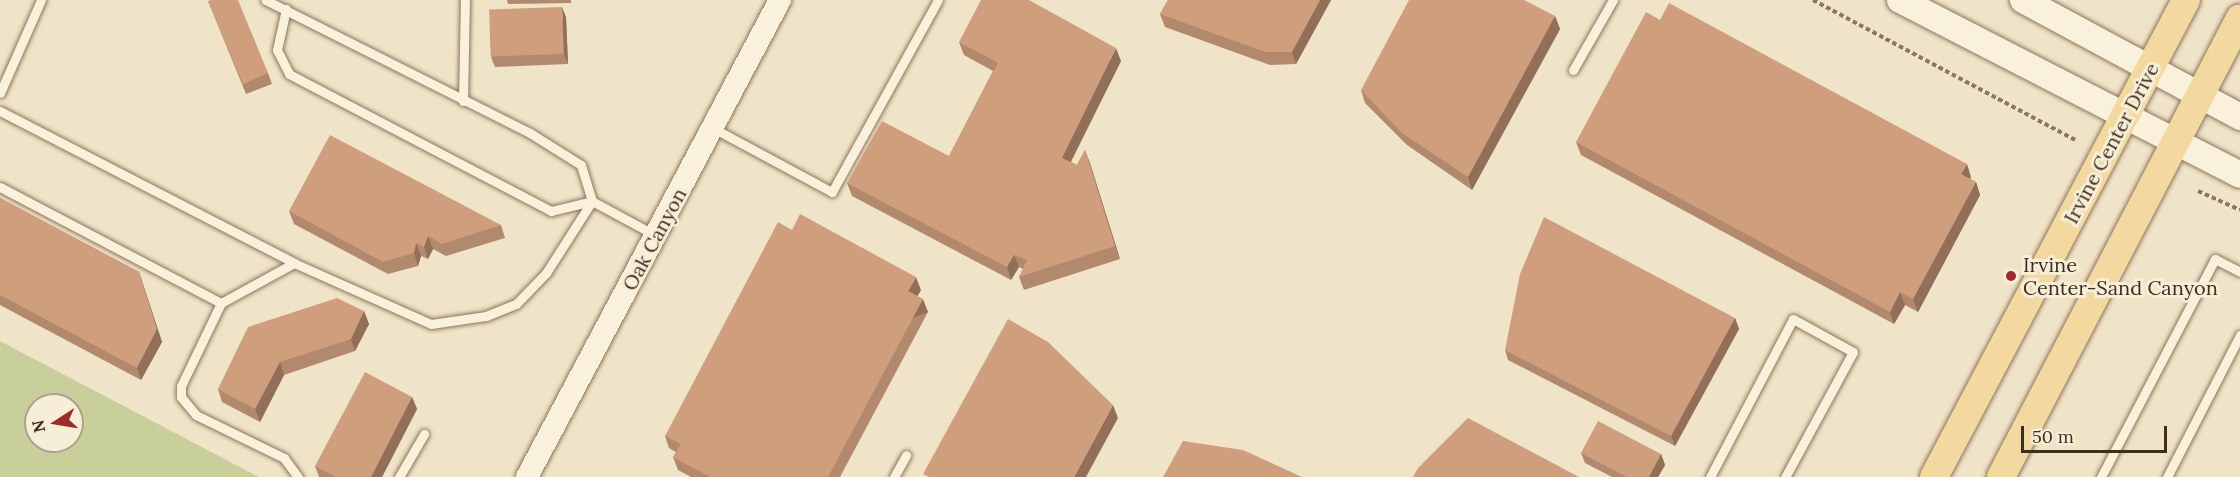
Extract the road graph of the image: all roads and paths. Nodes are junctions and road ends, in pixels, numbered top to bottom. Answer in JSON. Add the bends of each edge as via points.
{"nodes":[{"id":1,"x":41,"y":0,"type":"edge"},
{"id":2,"x":266,"y":0,"type":"edge"},
{"id":3,"x":465,"y":0,"type":"edge"},
{"id":4,"x":780,"y":0,"type":"edge"},
{"id":5,"x":939,"y":0,"type":"edge"},
{"id":6,"x":1612,"y":0,"type":"edge"},
{"id":7,"x":1813,"y":0,"type":"edge"},
{"id":8,"x":1900,"y":0,"type":"edge"},
{"id":9,"x":2023,"y":0,"type":"edge"},
{"id":10,"x":2186,"y":0,"type":"edge"},
{"id":11,"x":286,"y":9,"type":"junction"},
{"id":12,"x":2240,"y":18,"type":"edge"},
{"id":13,"x":1572,"y":70,"type":"dead end"},
{"id":14,"x":2149,"y":71,"type":"junction"},
{"id":15,"x":0,"y":93,"type":"edge"},
{"id":16,"x":2199,"y":96,"type":"junction"},
{"id":17,"x":463,"y":101,"type":"junction"},
{"id":18,"x":0,"y":111,"type":"edge"},
{"id":19,"x":2125,"y":114,"type":"junction"},
{"id":20,"x":2240,"y":117,"type":"edge"},
{"id":21,"x":713,"y":128,"type":"junction"},
{"id":22,"x":2077,"y":141,"type":"dead end"},
{"id":23,"x":2176,"y":141,"type":"junction"},
{"id":24,"x":2240,"y":175,"type":"edge"},
{"id":25,"x":0,"y":187,"type":"edge"},
{"id":26,"x":2198,"y":192,"type":"dead end"},
{"id":27,"x":592,"y":201,"type":"junction"},
{"id":28,"x":2240,"y":210,"type":"edge"},
{"id":29,"x":655,"y":236,"type":"junction"},
{"id":30,"x":294,"y":263,"type":"junction"},
{"id":31,"x":2240,"y":272,"type":"edge"},
{"id":32,"x":221,"y":303,"type":"junction"},
{"id":33,"x":2240,"y":335,"type":"edge"},
{"id":34,"x":424,"y":434,"type":"dead end"},
{"id":35,"x":906,"y":455,"type":"dead end"},
{"id":36,"x":1713,"y":476,"type":"edge"},
{"id":37,"x":298,"y":477,"type":"edge"},
{"id":38,"x":399,"y":477,"type":"edge"},
{"id":39,"x":527,"y":477,"type":"edge"},
{"id":40,"x":894,"y":477,"type":"edge"},
{"id":41,"x":1785,"y":477,"type":"edge"},
{"id":42,"x":1934,"y":477,"type":"edge"},
{"id":43,"x":2001,"y":477,"type":"edge"},
{"id":44,"x":2101,"y":477,"type":"edge"},
{"id":45,"x":2167,"y":477,"type":"edge"}],
"edges":[{"from":1,"to":15,"type":"lane"},
{"from":2,"to":11,"type":"lane"},
{"from":3,"to":17,"type":"lane"},
{"from":4,"to":21,"type":"street","name":"Oak Canyon"},
{"from":5,"to":21,"type":"lane","via":[[832,192]]},
{"from":6,"to":13,"type":"lane"},
{"from":7,"to":22,"type":"path"},
{"from":8,"to":19,"type":"main road"},
{"from":9,"to":14,"type":"main road"},
{"from":10,"to":14,"type":"main road","name":"Irvine Center Drive"},
{"from":11,"to":17,"type":"lane"},
{"from":11,"to":27,"type":"lane","via":[[277,50],[289,74],[551,211]]},
{"from":12,"to":16,"type":"main road"},
{"from":14,"to":16,"type":"main road"},
{"from":14,"to":19,"type":"main road","name":"Irvine Center Drive"},
{"from":16,"to":20,"type":"main road"},
{"from":16,"to":23,"type":"main road"},
{"from":17,"to":27,"type":"lane","via":[[581,165]]},
{"from":18,"to":30,"type":"lane"},
{"from":19,"to":23,"type":"main road"},
{"from":19,"to":42,"type":"main road","name":"Irvine Center Drive"},
{"from":21,"to":29,"type":"street","name":"Oak Canyon"},
{"from":23,"to":24,"type":"main road"},
{"from":23,"to":43,"type":"main road"},
{"from":25,"to":32,"type":"lane"},
{"from":26,"to":28,"type":"path"},
{"from":27,"to":29,"type":"lane"},
{"from":27,"to":30,"type":"lane","via":[[546,273],[516,304],[486,316],[431,324]]},
{"from":29,"to":39,"type":"street","name":"Oak Canyon"},
{"from":30,"to":32,"type":"lane"},
{"from":31,"to":44,"type":"lane","via":[[2215,259]]},
{"from":32,"to":37,"type":"lane","via":[[181,386],[181,397],[196,415],[284,458]]},
{"from":33,"to":45,"type":"lane"},
{"from":34,"to":38,"type":"lane"},
{"from":35,"to":40,"type":"lane"},
{"from":36,"to":41,"type":"lane","via":[[1793,319],[1852,352]]}]}
